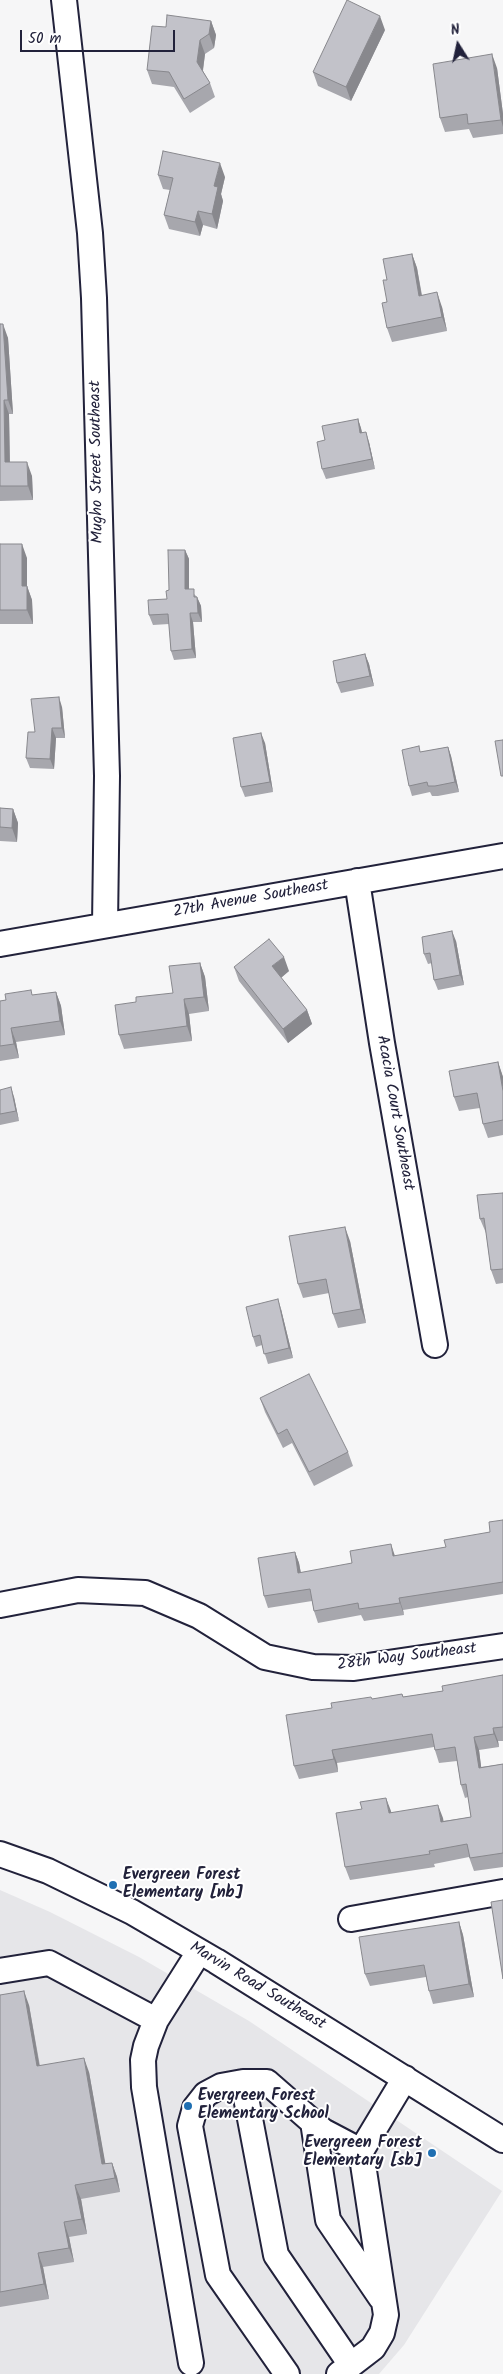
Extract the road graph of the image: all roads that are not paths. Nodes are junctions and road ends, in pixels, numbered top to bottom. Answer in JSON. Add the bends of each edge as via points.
{"nodes":[{"id":1,"x":64,"y":0,"type":"edge"},
{"id":2,"x":503,"y":856,"type":"edge"},
{"id":3,"x":357,"y":881,"type":"junction"},
{"id":4,"x":105,"y":925,"type":"junction"},
{"id":5,"x":0,"y":944,"type":"edge"},
{"id":6,"x":435,"y":1345,"type":"dead end"},
{"id":7,"x":0,"y":1605,"type":"edge"},
{"id":8,"x":503,"y":1646,"type":"edge"},
{"id":9,"x":0,"y":1854,"type":"edge"},
{"id":10,"x":503,"y":1892,"type":"edge"},
{"id":11,"x":351,"y":1919,"type":"dead end"},
{"id":12,"x":200,"y":1952,"type":"junction"},
{"id":13,"x":0,"y":1971,"type":"edge"},
{"id":14,"x":156,"y":2020,"type":"junction"},
{"id":15,"x":405,"y":2078,"type":"junction"},
{"id":16,"x":243,"y":2082,"type":"junction"},
{"id":17,"x":313,"y":2122,"type":"junction"},
{"id":18,"x":503,"y":2140,"type":"edge"},
{"id":19,"x":361,"y":2151,"type":"junction"},
{"id":20,"x":385,"y":2303,"type":"junction"},
{"id":21,"x":191,"y":2363,"type":"dead end"},
{"id":22,"x":345,"y":2370,"type":"edge"},
{"id":23,"x":287,"y":2374,"type":"edge"}],
"edges":[{"from":1,"to":4,"type":"street","name":"Mugho Street Southeast","via":[[90,233],[94,298],[107,776]]},
{"from":2,"to":3,"type":"street","name":"27th Avenue Southeast"},
{"from":3,"to":4,"type":"street","name":"27th Avenue Southeast"},
{"from":3,"to":6,"type":"street","name":"Acacia Court Southeast"},
{"from":4,"to":5,"type":"street","name":"27th Avenue Southeast"},
{"from":7,"to":8,"type":"street","name":"28th Way Southeast","via":[[78,1590],[145,1593],[199,1616],[265,1657],[313,1667],[354,1668]]},
{"from":9,"to":12,"type":"street","name":"Marvin Road Southeast","via":[[48,1870],[132,1912]]},
{"from":10,"to":11,"type":"street"},
{"from":12,"to":14,"type":"street"},
{"from":12,"to":15,"type":"street","name":"Marvin Road Southeast"},
{"from":13,"to":14,"type":"street","via":[[49,1964]]},
{"from":14,"to":21,"type":"street","via":[[143,2060],[144,2087]]},
{"from":15,"to":18,"type":"street","name":"Marvin Road Southeast"},
{"from":15,"to":19,"type":"street"},
{"from":16,"to":17,"type":"street","via":[[267,2082]]},
{"from":16,"to":22,"type":"street","via":[[276,2255]]},
{"from":16,"to":23,"type":"street","via":[[222,2086],[206,2094],[195,2108],[190,2126],[218,2275]]},
{"from":17,"to":19,"type":"street","via":[[323,2131]]},
{"from":17,"to":20,"type":"street","via":[[328,2220]]},
{"from":19,"to":20,"type":"street"},
{"from":20,"to":22,"type":"street","via":[[382,2333],[373,2348]]}]}
